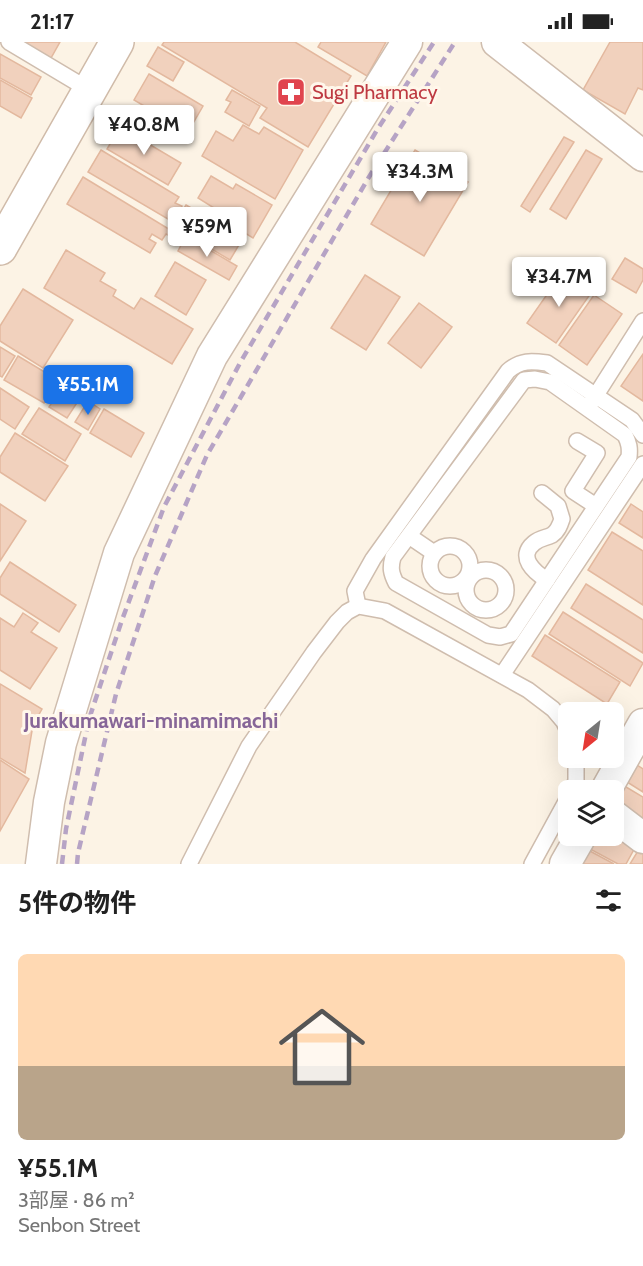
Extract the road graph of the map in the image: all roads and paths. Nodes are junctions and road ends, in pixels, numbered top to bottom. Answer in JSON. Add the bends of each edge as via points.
{"nodes":[{"id":1,"x":9,"y":42,"type":"edge"},
{"id":2,"x":117,"y":42,"type":"edge"},
{"id":3,"x":407,"y":42,"type":"edge"},
{"id":4,"x":497,"y":42,"type":"edge"},
{"id":5,"x":92,"y":90,"type":"junction"},
{"id":6,"x":642,"y":154,"type":"edge"},
{"id":7,"x":0,"y":249,"type":"edge"},
{"id":8,"x":643,"y":321,"type":"edge"},
{"id":9,"x":591,"y":402,"type":"junction"},
{"id":10,"x":643,"y":435,"type":"edge"},
{"id":11,"x":578,"y":441,"type":"dead end"},
{"id":12,"x":643,"y":464,"type":"edge"},
{"id":13,"x":542,"y":493,"type":"dead end"},
{"id":14,"x":596,"y":506,"type":"junction"},
{"id":15,"x":409,"y":536,"type":"junction"},
{"id":16,"x":434,"y":553,"type":"junction"},
{"id":17,"x":468,"y":577,"type":"junction"},
{"id":18,"x":547,"y":580,"type":"junction"},
{"id":19,"x":503,"y":602,"type":"junction"},
{"id":20,"x":358,"y":606,"type":"junction"},
{"id":21,"x":524,"y":614,"type":"junction"},
{"id":22,"x":502,"y":675,"type":"junction"},
{"id":23,"x":558,"y":715,"type":"edge"},
{"id":24,"x":643,"y":724,"type":"edge"},
{"id":25,"x":635,"y":759,"type":"edge"},
{"id":26,"x":615,"y":780,"type":"edge"},
{"id":27,"x":558,"y":816,"type":"edge"},
{"id":28,"x":624,"y":824,"type":"edge"},
{"id":29,"x":643,"y":838,"type":"edge"},
{"id":30,"x":575,"y":846,"type":"edge"},
{"id":31,"x":41,"y":864,"type":"edge"},
{"id":32,"x":189,"y":864,"type":"edge"},
{"id":33,"x":532,"y":864,"type":"edge"},
{"id":34,"x":565,"y":864,"type":"edge"}],
"edges":[{"from":1,"to":5,"type":"lane"},
{"from":2,"to":5,"type":"main road"},
{"from":3,"to":31,"type":"street","via":[[212,356],[119,553],[61,743]]},
{"from":4,"to":6,"type":"street"},
{"from":5,"to":7,"type":"main road","via":[[14,213]]},
{"from":8,"to":9,"type":"lane"},
{"from":9,"to":10,"type":"lane","via":[[632,420]]},
{"from":9,"to":14,"type":"lane","via":[[630,443],[629,458]]},
{"from":9,"to":15,"type":"lane","via":[[550,382],[524,380]]},
{"from":9,"to":20,"type":"lane","via":[[547,363],[518,362],[373,559],[355,591]]},
{"from":11,"to":14,"type":"lane","via":[[597,453],[573,491]]},
{"from":12,"to":22,"type":"lane"},
{"from":13,"to":18,"type":"lane","via":[[558,506],[562,519],[552,535],[532,544],[527,554],[534,572]]},
{"from":14,"to":18,"type":"lane"},
{"from":15,"to":16,"type":"lane"},
{"from":15,"to":21,"type":"lane","via":[[393,557],[391,574],[396,583],[488,635],[511,634]]},
{"from":16,"to":17,"type":"lane","via":[[445,546],[464,552],[470,564]]},
{"from":16,"to":17,"type":"lane","via":[[430,572],[438,583],[450,587]]},
{"from":17,"to":19,"type":"lane","via":[[481,570],[500,576],[506,588]]},
{"from":17,"to":19,"type":"lane","via":[[466,597],[474,607],[492,610]]},
{"from":18,"to":21,"type":"lane"},
{"from":19,"to":21,"type":"lane"},
{"from":20,"to":22,"type":"lane","via":[[386,611]]},
{"from":20,"to":32,"type":"lane","via":[[337,622],[267,718]]},
{"from":22,"to":23,"type":"lane"},
{"from":24,"to":25,"type":"street"},
{"from":25,"to":26,"type":"street"},
{"from":27,"to":33,"type":"lane"},
{"from":28,"to":29,"type":"street"},
{"from":30,"to":34,"type":"street"}]}
